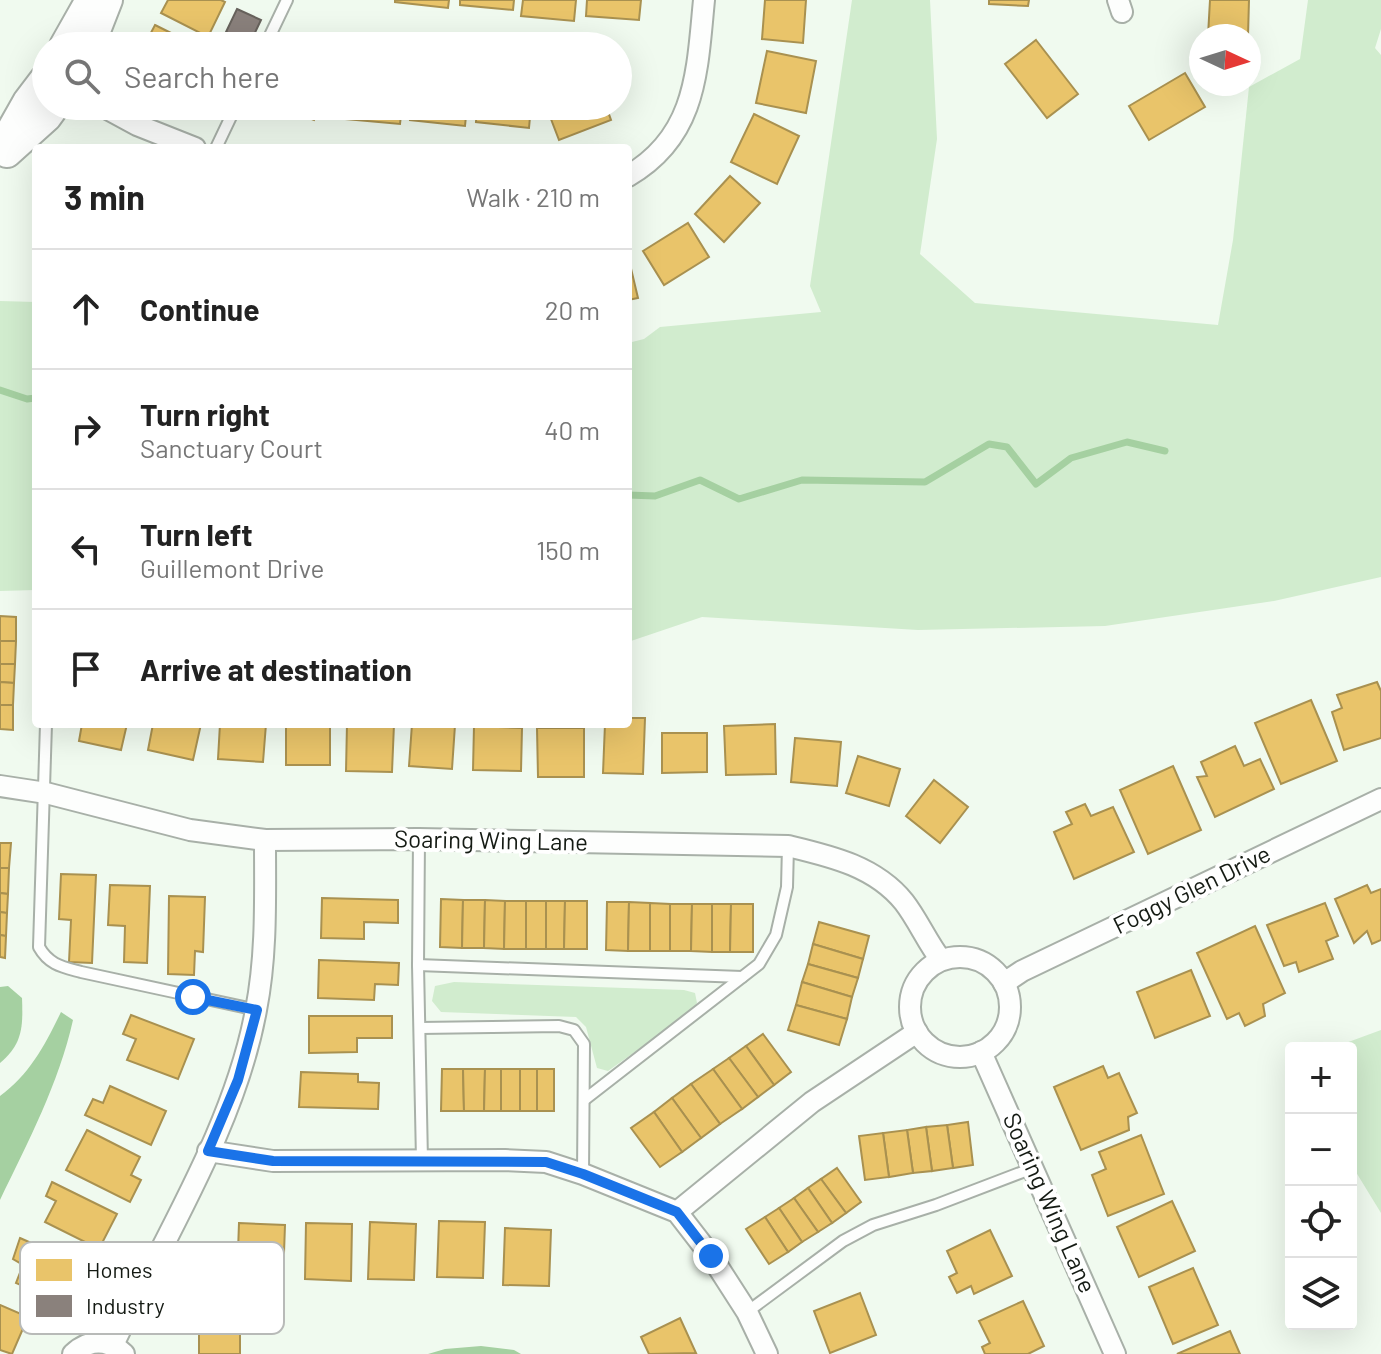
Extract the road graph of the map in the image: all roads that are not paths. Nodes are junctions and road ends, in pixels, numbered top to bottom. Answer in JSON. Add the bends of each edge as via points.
{"nodes":[{"id":1,"x":90,"y":0,"type":"edge"},
{"id":2,"x":108,"y":0,"type":"edge"},
{"id":3,"x":287,"y":0,"type":"edge"},
{"id":4,"x":704,"y":0,"type":"edge"},
{"id":5,"x":72,"y":32,"type":"edge"},
{"id":6,"x":95,"y":32,"type":"edge"},
{"id":7,"x":272,"y":32,"type":"edge"},
{"id":8,"x":32,"y":95,"type":"edge"},
{"id":9,"x":44,"y":120,"type":"edge"},
{"id":10,"x":128,"y":120,"type":"edge"},
{"id":11,"x":229,"y":120,"type":"edge"},
{"id":12,"x":185,"y":144,"type":"edge"},
{"id":13,"x":218,"y":144,"type":"edge"},
{"id":14,"x":0,"y":150,"type":"edge"},
{"id":15,"x":0,"y":158,"type":"edge"},
{"id":16,"x":632,"y":173,"type":"edge"},
{"id":17,"x":46,"y":728,"type":"edge"},
{"id":18,"x":0,"y":786,"type":"edge"},
{"id":19,"x":46,"y":793,"type":"junction"},
{"id":20,"x":1381,"y":799,"type":"edge"},
{"id":21,"x":419,"y":839,"type":"junction"},
{"id":22,"x":265,"y":840,"type":"junction"},
{"id":23,"x":788,"y":846,"type":"junction"},
{"id":24,"x":941,"y":960,"type":"junction"},
{"id":25,"x":418,"y":965,"type":"junction"},
{"id":26,"x":742,"y":977,"type":"junction"},
{"id":27,"x":1004,"y":983,"type":"junction"},
{"id":28,"x":257,"y":1010,"type":"junction"},
{"id":29,"x":420,"y":1028,"type":"junction"},
{"id":30,"x":917,"y":1032,"type":"junction"},
{"id":31,"x":981,"y":1052,"type":"junction"},
{"id":32,"x":584,"y":1100,"type":"junction"},
{"id":33,"x":208,"y":1151,"type":"junction"},
{"id":34,"x":422,"y":1160,"type":"junction"},
{"id":35,"x":1033,"y":1168,"type":"junction"},
{"id":36,"x":583,"y":1174,"type":"junction"},
{"id":37,"x":677,"y":1212,"type":"junction"},
{"id":38,"x":167,"y":1242,"type":"edge"},
{"id":39,"x":747,"y":1312,"type":"junction"},
{"id":40,"x":119,"y":1350,"type":"edge"},
{"id":41,"x":73,"y":1354,"type":"edge"},
{"id":42,"x":767,"y":1354,"type":"edge"},
{"id":43,"x":1115,"y":1354,"type":"edge"}],
"edges":[{"from":1,"to":5,"type":"street"},
{"from":2,"to":6,"type":"street"},
{"from":3,"to":7,"type":"lane"},
{"from":4,"to":16,"type":"street","via":[[696,80],[683,121],[661,152]]},
{"from":8,"to":14,"type":"street"},
{"from":9,"to":15,"type":"street"},
{"from":10,"to":12,"type":"street"},
{"from":11,"to":13,"type":"lane"},
{"from":17,"to":19,"type":"lane"},
{"from":18,"to":19,"type":"street","name":"Soaring Wing Lane"},
{"from":19,"to":22,"type":"street","name":"Soaring Wing Lane","via":[[190,830]]},
{"from":19,"to":28,"type":"lane","via":[[39,947],[45,958],[81,972]]},
{"from":20,"to":27,"type":"street","name":"Foggy Glen Drive"},
{"from":21,"to":22,"type":"street","name":"Soaring Wing Lane"},
{"from":21,"to":23,"type":"street","name":"Soaring Wing Lane"},
{"from":21,"to":25,"type":"lane"},
{"from":22,"to":28,"type":"street","via":[[265,931]]},
{"from":23,"to":24,"type":"street","name":"Soaring Wing Lane","via":[[869,872],[903,902]]},
{"from":23,"to":26,"type":"lane","via":[[787,887],[776,935],[759,964]]},
{"from":24,"to":27,"type":"street","via":[[970,957],[984,962]]},
{"from":24,"to":30,"type":"street","via":[[926,969],[910,999]]},
{"from":25,"to":26,"type":"lane"},
{"from":25,"to":29,"type":"lane"},
{"from":26,"to":32,"type":"lane"},
{"from":27,"to":31,"type":"street","via":[[1010,1015],[995,1043]]},
{"from":28,"to":33,"type":"street","via":[[238,1080]]},
{"from":29,"to":32,"type":"lane","via":[[574,1030],[584,1044]]},
{"from":29,"to":34,"type":"lane"},
{"from":30,"to":31,"type":"street","via":[[938,1052],[967,1057]]},
{"from":30,"to":37,"type":"street","via":[[812,1102]]},
{"from":31,"to":35,"type":"street","name":"Soaring Wing Lane"},
{"from":32,"to":36,"type":"lane"},
{"from":33,"to":34,"type":"street","via":[[273,1161]]},
{"from":33,"to":38,"type":"street"},
{"from":34,"to":36,"type":"street","via":[[546,1162]]},
{"from":35,"to":39,"type":"lane","via":[[873,1225]]},
{"from":35,"to":43,"type":"street","name":"Soaring Wing Lane"},
{"from":36,"to":37,"type":"street"},
{"from":37,"to":39,"type":"street"},
{"from":39,"to":42,"type":"street"},
{"from":40,"to":41,"type":"street","via":[[93,1342]]}]}
